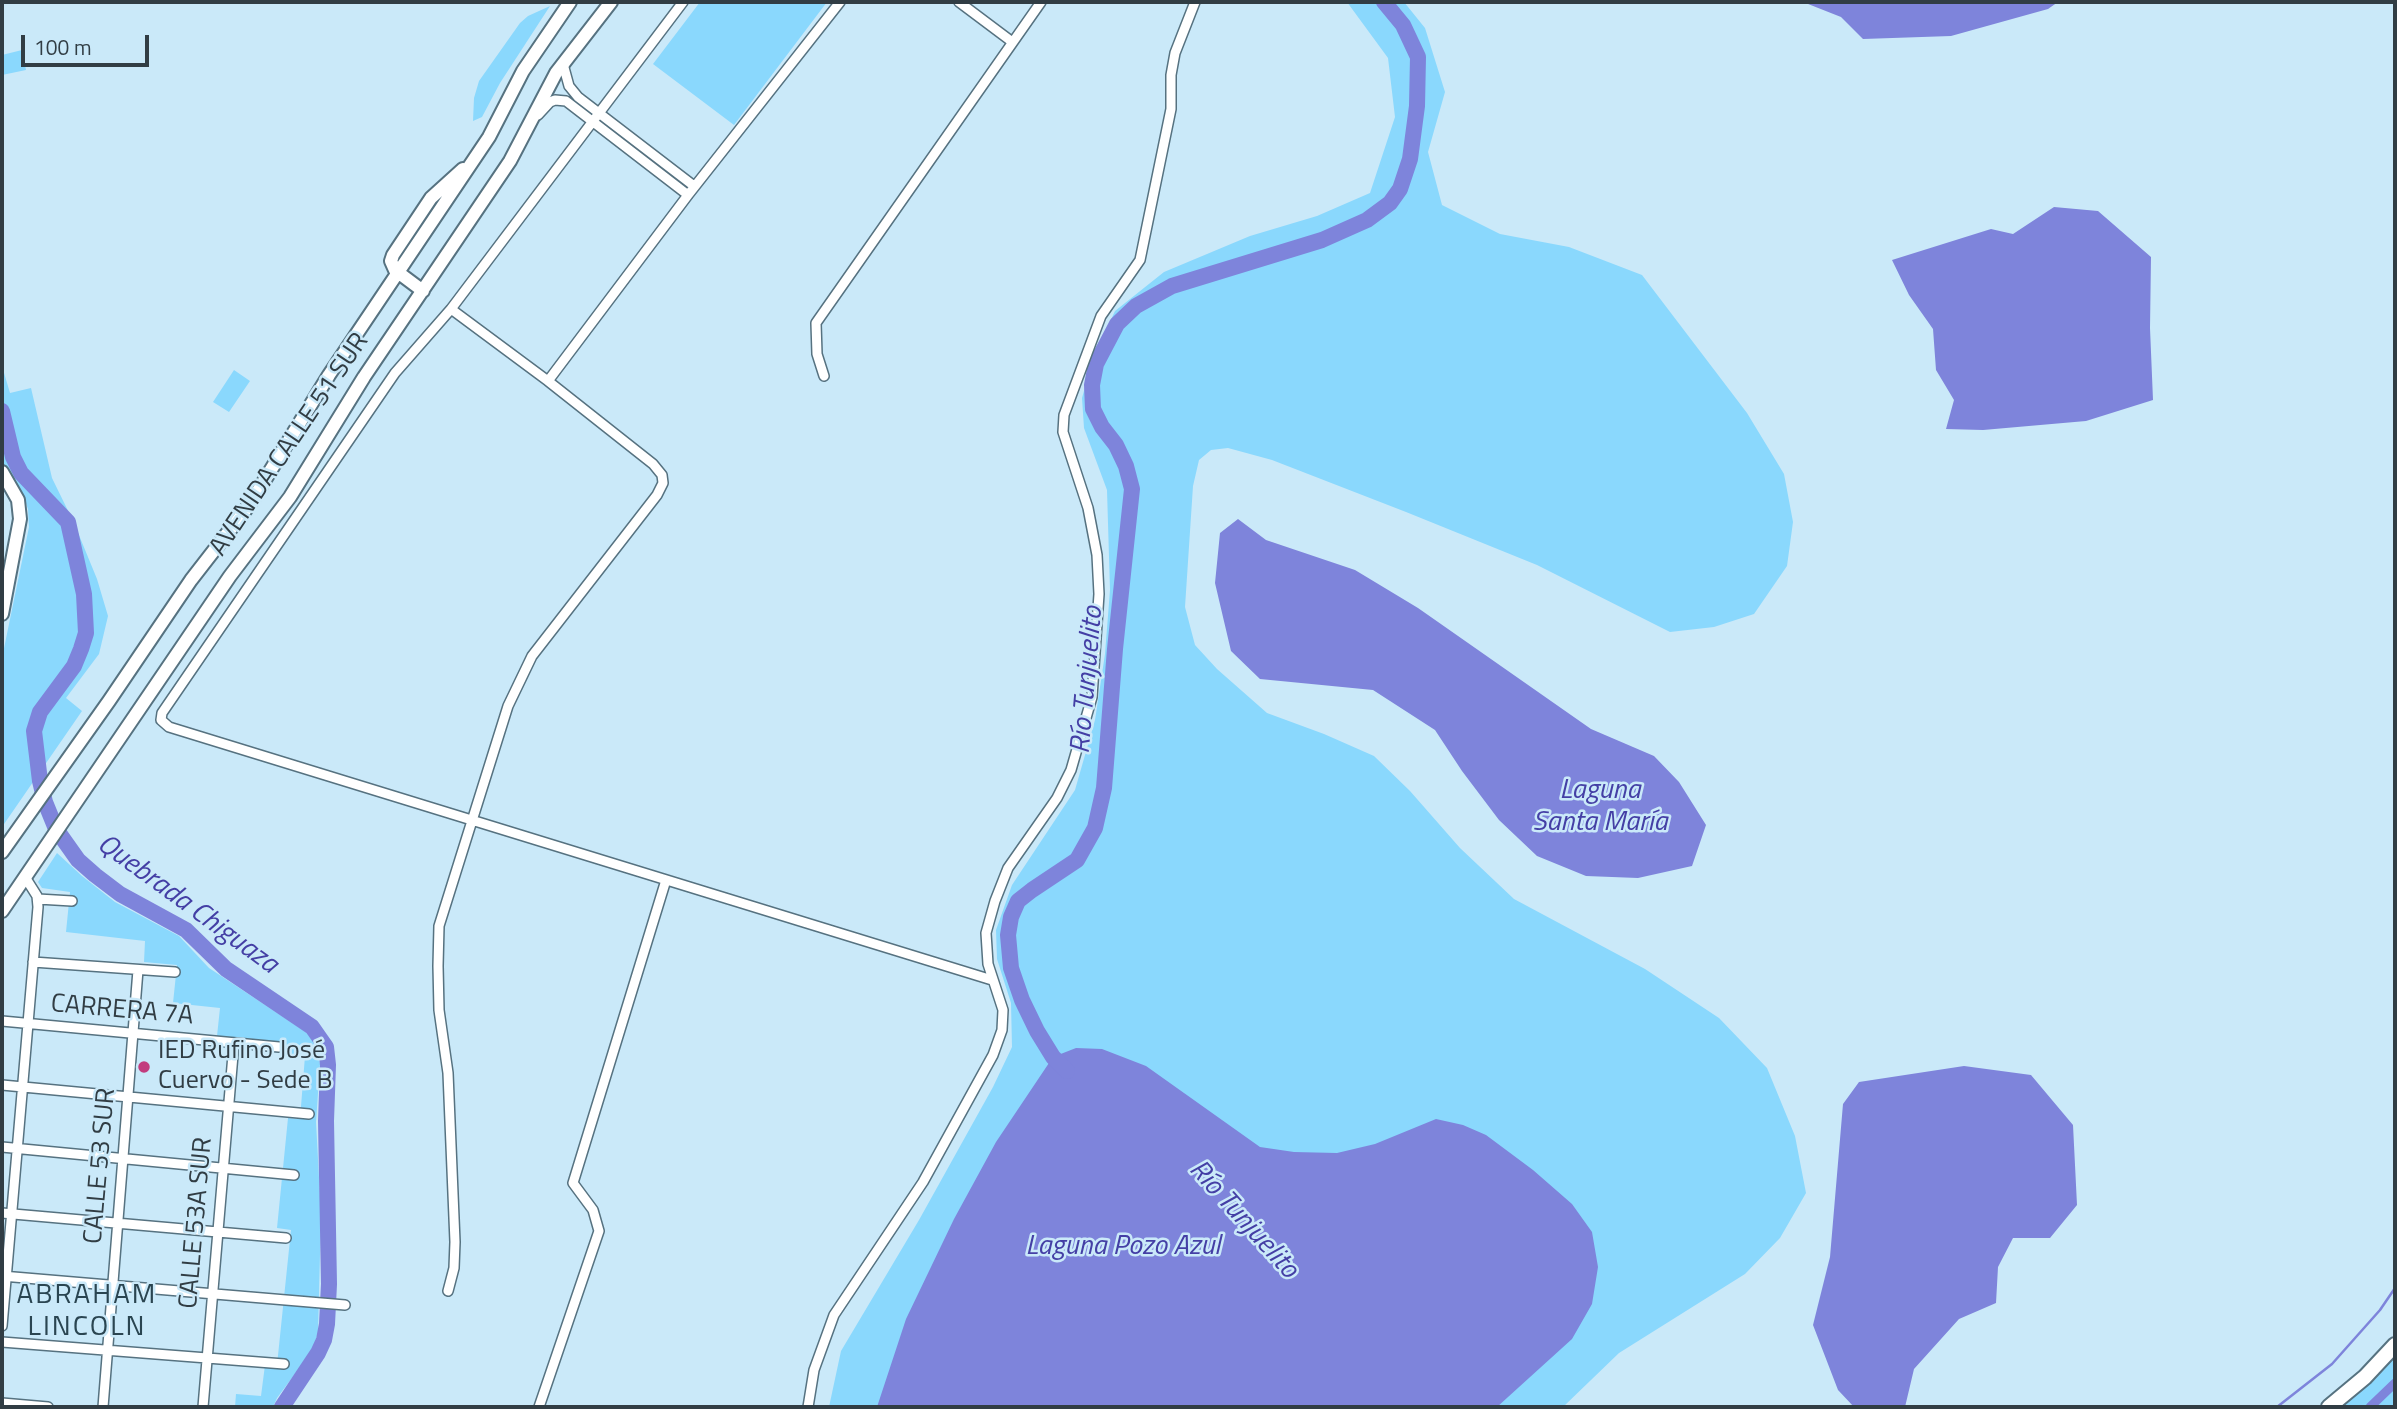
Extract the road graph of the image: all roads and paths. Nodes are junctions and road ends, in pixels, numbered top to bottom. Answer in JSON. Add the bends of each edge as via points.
{"nodes":[{"id":1,"x":570,"y":2,"type":"edge"},
{"id":2,"x":611,"y":2,"type":"edge"},
{"id":3,"x":683,"y":2,"type":"edge"},
{"id":4,"x":840,"y":2,"type":"edge"},
{"id":5,"x":959,"y":2,"type":"edge"},
{"id":6,"x":1041,"y":2,"type":"edge"},
{"id":7,"x":1195,"y":2,"type":"edge"},
{"id":8,"x":1011,"y":41,"type":"junction"},
{"id":9,"x":563,"y":64,"type":"junction"},
{"id":10,"x":595,"y":117,"type":"junction"},
{"id":11,"x":524,"y":132,"type":"junction"},
{"id":12,"x":694,"y":186,"type":"junction"},
{"id":13,"x":688,"y":195,"type":"junction"},
{"id":14,"x":398,"y":273,"type":"junction"},
{"id":15,"x":423,"y":291,"type":"junction"},
{"id":16,"x":451,"y":309,"type":"junction"},
{"id":17,"x":824,"y":376,"type":"dead end"},
{"id":18,"x":548,"y":381,"type":"junction"},
{"id":19,"x":2,"y":472,"type":"edge"},
{"id":20,"x":2,"y":614,"type":"edge"},
{"id":21,"x":473,"y":820,"type":"junction"},
{"id":22,"x":2,"y":852,"type":"edge"},
{"id":23,"x":25,"y":877,"type":"junction"},
{"id":24,"x":666,"y":880,"type":"junction"},
{"id":25,"x":38,"y":899,"type":"junction"},
{"id":26,"x":72,"y":901,"type":"dead end"},
{"id":27,"x":2,"y":911,"type":"edge"},
{"id":28,"x":33,"y":962,"type":"junction"},
{"id":29,"x":138,"y":970,"type":"junction"},
{"id":30,"x":175,"y":972,"type":"dead end"},
{"id":31,"x":992,"y":980,"type":"junction"},
{"id":32,"x":2,"y":1021,"type":"edge"},
{"id":33,"x":27,"y":1023,"type":"junction"},
{"id":34,"x":133,"y":1033,"type":"junction"},
{"id":35,"x":234,"y":1043,"type":"junction"},
{"id":36,"x":279,"y":1047,"type":"dead end"},
{"id":37,"x":2,"y":1085,"type":"edge"},
{"id":38,"x":21,"y":1087,"type":"junction"},
{"id":39,"x":128,"y":1097,"type":"junction"},
{"id":40,"x":229,"y":1107,"type":"junction"},
{"id":41,"x":309,"y":1114,"type":"dead end"},
{"id":42,"x":2,"y":1147,"type":"edge"},
{"id":43,"x":16,"y":1148,"type":"junction"},
{"id":44,"x":122,"y":1159,"type":"junction"},
{"id":45,"x":223,"y":1168,"type":"junction"},
{"id":46,"x":294,"y":1175,"type":"dead end"},
{"id":47,"x":7,"y":1213,"type":"edge"},
{"id":48,"x":117,"y":1223,"type":"junction"},
{"id":49,"x":218,"y":1232,"type":"junction"},
{"id":50,"x":286,"y":1238,"type":"dead end"},
{"id":51,"x":4,"y":1276,"type":"edge"},
{"id":52,"x":112,"y":1285,"type":"junction"},
{"id":53,"x":448,"y":1291,"type":"dead end"},
{"id":54,"x":212,"y":1294,"type":"junction"},
{"id":55,"x":343,"y":1305,"type":"dead end"},
{"id":56,"x":2,"y":1326,"type":"edge"},
{"id":57,"x":2,"y":1342,"type":"edge"},
{"id":58,"x":2395,"y":1345,"type":"edge"},
{"id":59,"x":107,"y":1350,"type":"junction"},
{"id":60,"x":207,"y":1358,"type":"junction"},
{"id":61,"x":284,"y":1364,"type":"dead end"},
{"id":62,"x":2,"y":1404,"type":"edge"},
{"id":63,"x":48,"y":1407,"type":"edge"},
{"id":64,"x":103,"y":1407,"type":"edge"},
{"id":65,"x":203,"y":1407,"type":"edge"},
{"id":66,"x":540,"y":1407,"type":"edge"},
{"id":67,"x":808,"y":1407,"type":"edge"},
{"id":68,"x":2329,"y":1407,"type":"edge"}],
"edges":[{"from":1,"to":14,"type":"main road","via":[[523,71],[474,160],[431,198],[395,251],[391,261]]},
{"from":2,"to":9,"type":"main road","name":"AVENIDA CALLE 51 SUR"},
{"from":3,"to":10,"type":"street"},
{"from":4,"to":12,"type":"street"},
{"from":5,"to":8,"type":"street"},
{"from":6,"to":8,"type":"street"},
{"from":7,"to":31,"type":"street","via":[[1175,53],[1171,109],[1140,260],[1101,316],[1064,415],[1063,432],[1088,508],[1097,555],[1092,697],[1071,770],[1008,868],[995,901],[986,933]]},
{"from":8,"to":17,"type":"street","via":[[816,323],[817,354]]},
{"from":9,"to":10,"type":"street","via":[[573,92]]},
{"from":9,"to":11,"type":"main road","name":"AVENIDA CALLE 51 SUR"},
{"from":10,"to":11,"type":"street","via":[[555,100]]},
{"from":10,"to":12,"type":"street"},
{"from":10,"to":13,"type":"street"},
{"from":10,"to":16,"type":"street"},
{"from":11,"to":15,"type":"main road","name":"AVENIDA CALLE 51 SUR","via":[[510,161]]},
{"from":12,"to":13,"type":"street"},
{"from":13,"to":18,"type":"street"},
{"from":14,"to":15,"type":"main road"},
{"from":14,"to":22,"type":"main road","name":"AVENIDA CALLE 51 SUR","via":[[250,504],[191,580]]},
{"from":15,"to":23,"type":"main road","name":"AVENIDA CALLE 51 SUR","via":[[290,497],[230,576]]},
{"from":16,"to":18,"type":"street"},
{"from":16,"to":21,"type":"street","via":[[395,373],[160,717],[169,727]]},
{"from":18,"to":21,"type":"street","via":[[653,464],[663,483],[532,656],[508,706]]},
{"from":19,"to":20,"type":"main road","via":[[18,500],[20,527]]},
{"from":21,"to":24,"type":"street"},
{"from":21,"to":53,"type":"street","via":[[439,926],[439,1010],[448,1073],[455,1242]]},
{"from":23,"to":25,"type":"street"},
{"from":23,"to":27,"type":"main road","name":"AVENIDA CALLE 51 SUR"},
{"from":24,"to":31,"type":"street"},
{"from":24,"to":66,"type":"street","via":[[573,1183],[593,1210],[598,1231]]},
{"from":25,"to":26,"type":"street"},
{"from":25,"to":28,"type":"street"},
{"from":28,"to":29,"type":"street"},
{"from":28,"to":33,"type":"street"},
{"from":29,"to":30,"type":"street"},
{"from":29,"to":34,"type":"street","name":"CALLE 53 SUR"},
{"from":31,"to":67,"type":"street","via":[[1003,1010],[993,1055],[923,1182],[834,1315],[814,1370]]},
{"from":32,"to":33,"type":"street","name":"CARRERA 7A"},
{"from":33,"to":34,"type":"street","name":"CARRERA 7A"},
{"from":33,"to":38,"type":"street"},
{"from":34,"to":35,"type":"street","name":"CARRERA 7A"},
{"from":34,"to":39,"type":"street","name":"CALLE 53 SUR"},
{"from":35,"to":36,"type":"street","name":"CARRERA 7A"},
{"from":35,"to":40,"type":"street","name":"CALLE 53A SUR"},
{"from":37,"to":38,"type":"street"},
{"from":38,"to":39,"type":"street"},
{"from":38,"to":43,"type":"street"},
{"from":39,"to":40,"type":"street"},
{"from":39,"to":44,"type":"street","name":"CALLE 53 SUR"},
{"from":40,"to":41,"type":"street"},
{"from":40,"to":45,"type":"street","name":"CALLE 53A SUR"},
{"from":42,"to":43,"type":"street"},
{"from":43,"to":44,"type":"street"},
{"from":43,"to":47,"type":"street"},
{"from":44,"to":45,"type":"street"},
{"from":44,"to":48,"type":"street","name":"CALLE 53 SUR"},
{"from":45,"to":46,"type":"street"},
{"from":45,"to":49,"type":"street","name":"CALLE 53A SUR"},
{"from":47,"to":48,"type":"street"},
{"from":47,"to":51,"type":"street"},
{"from":48,"to":49,"type":"street"},
{"from":48,"to":52,"type":"street","name":"CALLE 53 SUR"},
{"from":49,"to":50,"type":"street"},
{"from":49,"to":54,"type":"street","name":"CALLE 53A SUR"},
{"from":51,"to":52,"type":"street"},
{"from":51,"to":56,"type":"street"},
{"from":52,"to":54,"type":"street"},
{"from":52,"to":59,"type":"street","name":"CALLE 53 SUR"},
{"from":54,"to":55,"type":"street"},
{"from":54,"to":60,"type":"street","name":"CALLE 53A SUR"},
{"from":57,"to":59,"type":"street"},
{"from":58,"to":68,"type":"highway"},
{"from":59,"to":60,"type":"street"},
{"from":59,"to":64,"type":"street","name":"CALLE 53 SUR"},
{"from":60,"to":61,"type":"street"},
{"from":60,"to":65,"type":"street","name":"CALLE 53A SUR"},
{"from":62,"to":63,"type":"street"}]}
